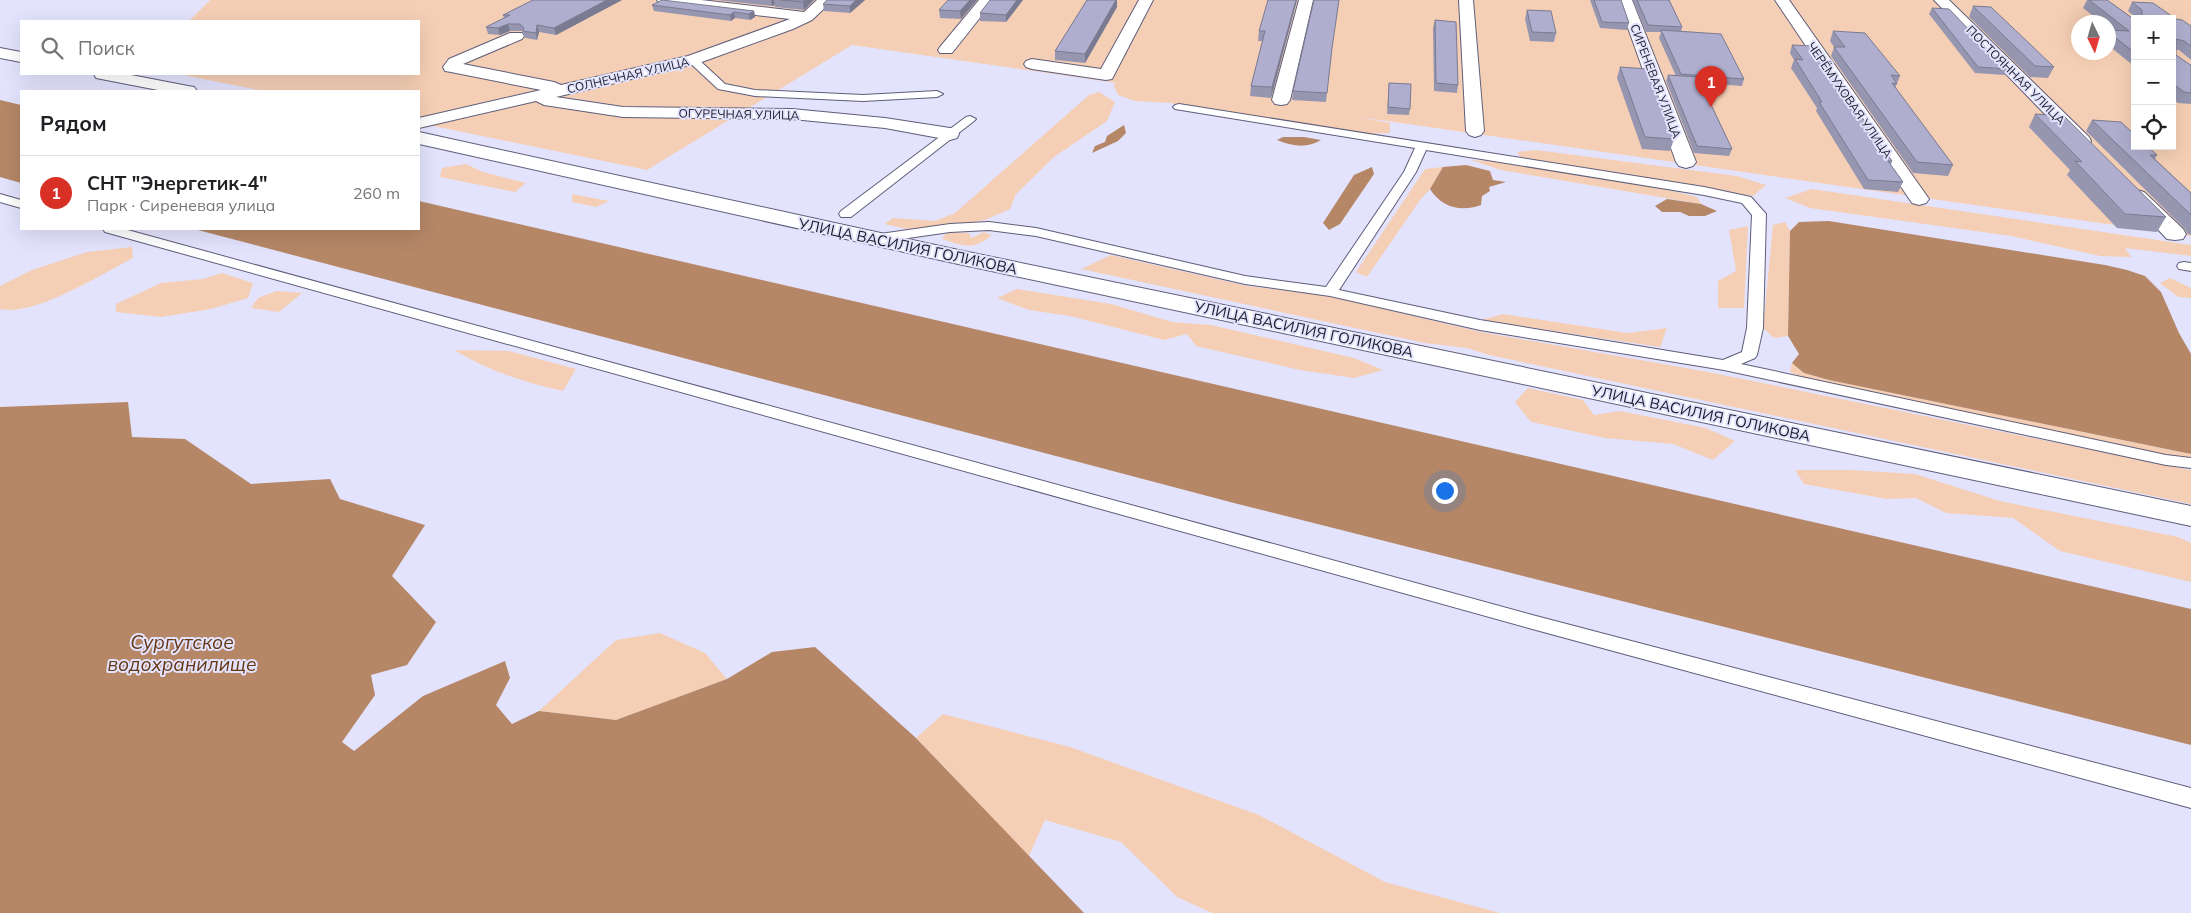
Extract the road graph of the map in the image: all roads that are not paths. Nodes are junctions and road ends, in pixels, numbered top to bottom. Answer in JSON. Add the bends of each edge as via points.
{"nodes":[{"id":1,"x":664,"y":0,"type":"edge"},
{"id":2,"x":826,"y":0,"type":"edge"},
{"id":3,"x":987,"y":0,"type":"edge"},
{"id":4,"x":1146,"y":0,"type":"edge"},
{"id":5,"x":1306,"y":0,"type":"edge"},
{"id":6,"x":1466,"y":0,"type":"edge"},
{"id":7,"x":1625,"y":0,"type":"edge"},
{"id":8,"x":1782,"y":0,"type":"edge"},
{"id":9,"x":1941,"y":0,"type":"edge"},
{"id":10,"x":807,"y":16,"type":"junction"},
{"id":11,"x":516,"y":36,"type":"dead end"},
{"id":12,"x":946,"y":50,"type":"dead end"},
{"id":13,"x":0,"y":53,"type":"edge"},
{"id":14,"x":20,"y":57,"type":"edge"},
{"id":15,"x":693,"y":60,"type":"junction"},
{"id":16,"x":1032,"y":64,"type":"dead end"},
{"id":17,"x":107,"y":75,"type":"edge"},
{"id":18,"x":183,"y":90,"type":"edge"},
{"id":19,"x":566,"y":90,"type":"junction"},
{"id":20,"x":936,"y":94,"type":"dead end"},
{"id":21,"x":528,"y":98,"type":"junction"},
{"id":22,"x":1281,"y":100,"type":"dead end"},
{"id":23,"x":1179,"y":107,"type":"dead end"},
{"id":24,"x":970,"y":119,"type":"dead end"},
{"id":25,"x":420,"y":124,"type":"edge"},
{"id":26,"x":1475,"y":131,"type":"dead end"},
{"id":27,"x":950,"y":134,"type":"junction"},
{"id":28,"x":420,"y":138,"type":"edge"},
{"id":29,"x":1422,"y":146,"type":"junction"},
{"id":30,"x":2092,"y":152,"type":"edge"},
{"id":31,"x":1686,"y":162,"type":"dead end"},
{"id":32,"x":2127,"y":186,"type":"edge"},
{"id":33,"x":0,"y":198,"type":"edge"},
{"id":34,"x":1919,"y":199,"type":"dead end"},
{"id":35,"x":20,"y":204,"type":"edge"},
{"id":36,"x":846,"y":214,"type":"dead end"},
{"id":37,"x":114,"y":230,"type":"edge"},
{"id":38,"x":2175,"y":234,"type":"dead end"},
{"id":39,"x":873,"y":239,"type":"junction"},
{"id":40,"x":1330,"y":292,"type":"junction"},
{"id":41,"x":1724,"y":365,"type":"junction"},
{"id":42,"x":2191,"y":463,"type":"edge"},
{"id":43,"x":2191,"y":516,"type":"edge"},
{"id":44,"x":2191,"y":798,"type":"edge"}],
"edges":[{"from":1,"to":10,"type":"street"},
{"from":2,"to":10,"type":"street","name":"СОЛНЕЧНАЯ УЛИЦА"},
{"from":3,"to":12,"type":"street"},
{"from":4,"to":16,"type":"street","via":[[1106,75]]},
{"from":5,"to":22,"type":"street"},
{"from":6,"to":26,"type":"street"},
{"from":7,"to":31,"type":"street","name":"СИРЕНЕВАЯ УЛИЦА"},
{"from":8,"to":34,"type":"street","name":"ЧЕРЁМУХОВАЯ УЛИЦА"},
{"from":9,"to":30,"type":"street","name":"ПОСТОЯННАЯ УЛИЦА"},
{"from":10,"to":15,"type":"street","name":"СОЛНЕЧНАЯ УЛИЦА","via":[[766,35]]},
{"from":11,"to":19,"type":"street","via":[[455,62],[451,67]]},
{"from":13,"to":14,"type":"street"},
{"from":15,"to":19,"type":"street","name":"СОЛНЕЧНАЯ УЛИЦА"},
{"from":15,"to":20,"type":"lane","via":[[722,88],[755,93],[828,98]]},
{"from":17,"to":18,"type":"street"},
{"from":19,"to":21,"type":"street","name":"СОЛНЕЧНАЯ УЛИЦА"},
{"from":21,"to":25,"type":"street","name":"СОЛНЕЧНАЯ УЛИЦА"},
{"from":21,"to":27,"type":"street","name":"ОГУРЕЧНАЯ УЛИЦА","via":[[623,112],[792,114],[885,123]]},
{"from":23,"to":29,"type":"lane"},
{"from":24,"to":27,"type":"lane"},
{"from":27,"to":36,"type":"lane"},
{"from":28,"to":39,"type":"street","name":"УЛИЦА ВАСИЛИЯ ГОЛИКОВА"},
{"from":29,"to":40,"type":"lane","via":[[1410,172]]},
{"from":29,"to":41,"type":"lane","via":[[1746,200],[1759,214],[1755,328],[1749,355]]},
{"from":32,"to":38,"type":"street"},
{"from":33,"to":35,"type":"lane"},
{"from":37,"to":44,"type":"lane","via":[[1536,624]]},
{"from":39,"to":40,"type":"lane","via":[[989,226],[1036,232],[1245,280]]},
{"from":39,"to":43,"type":"street","name":"УЛИЦА ВАСИЛИЯ ГОЛИКОВА"},
{"from":40,"to":41,"type":"lane","via":[[1480,325]]},
{"from":41,"to":42,"type":"lane"}]}
